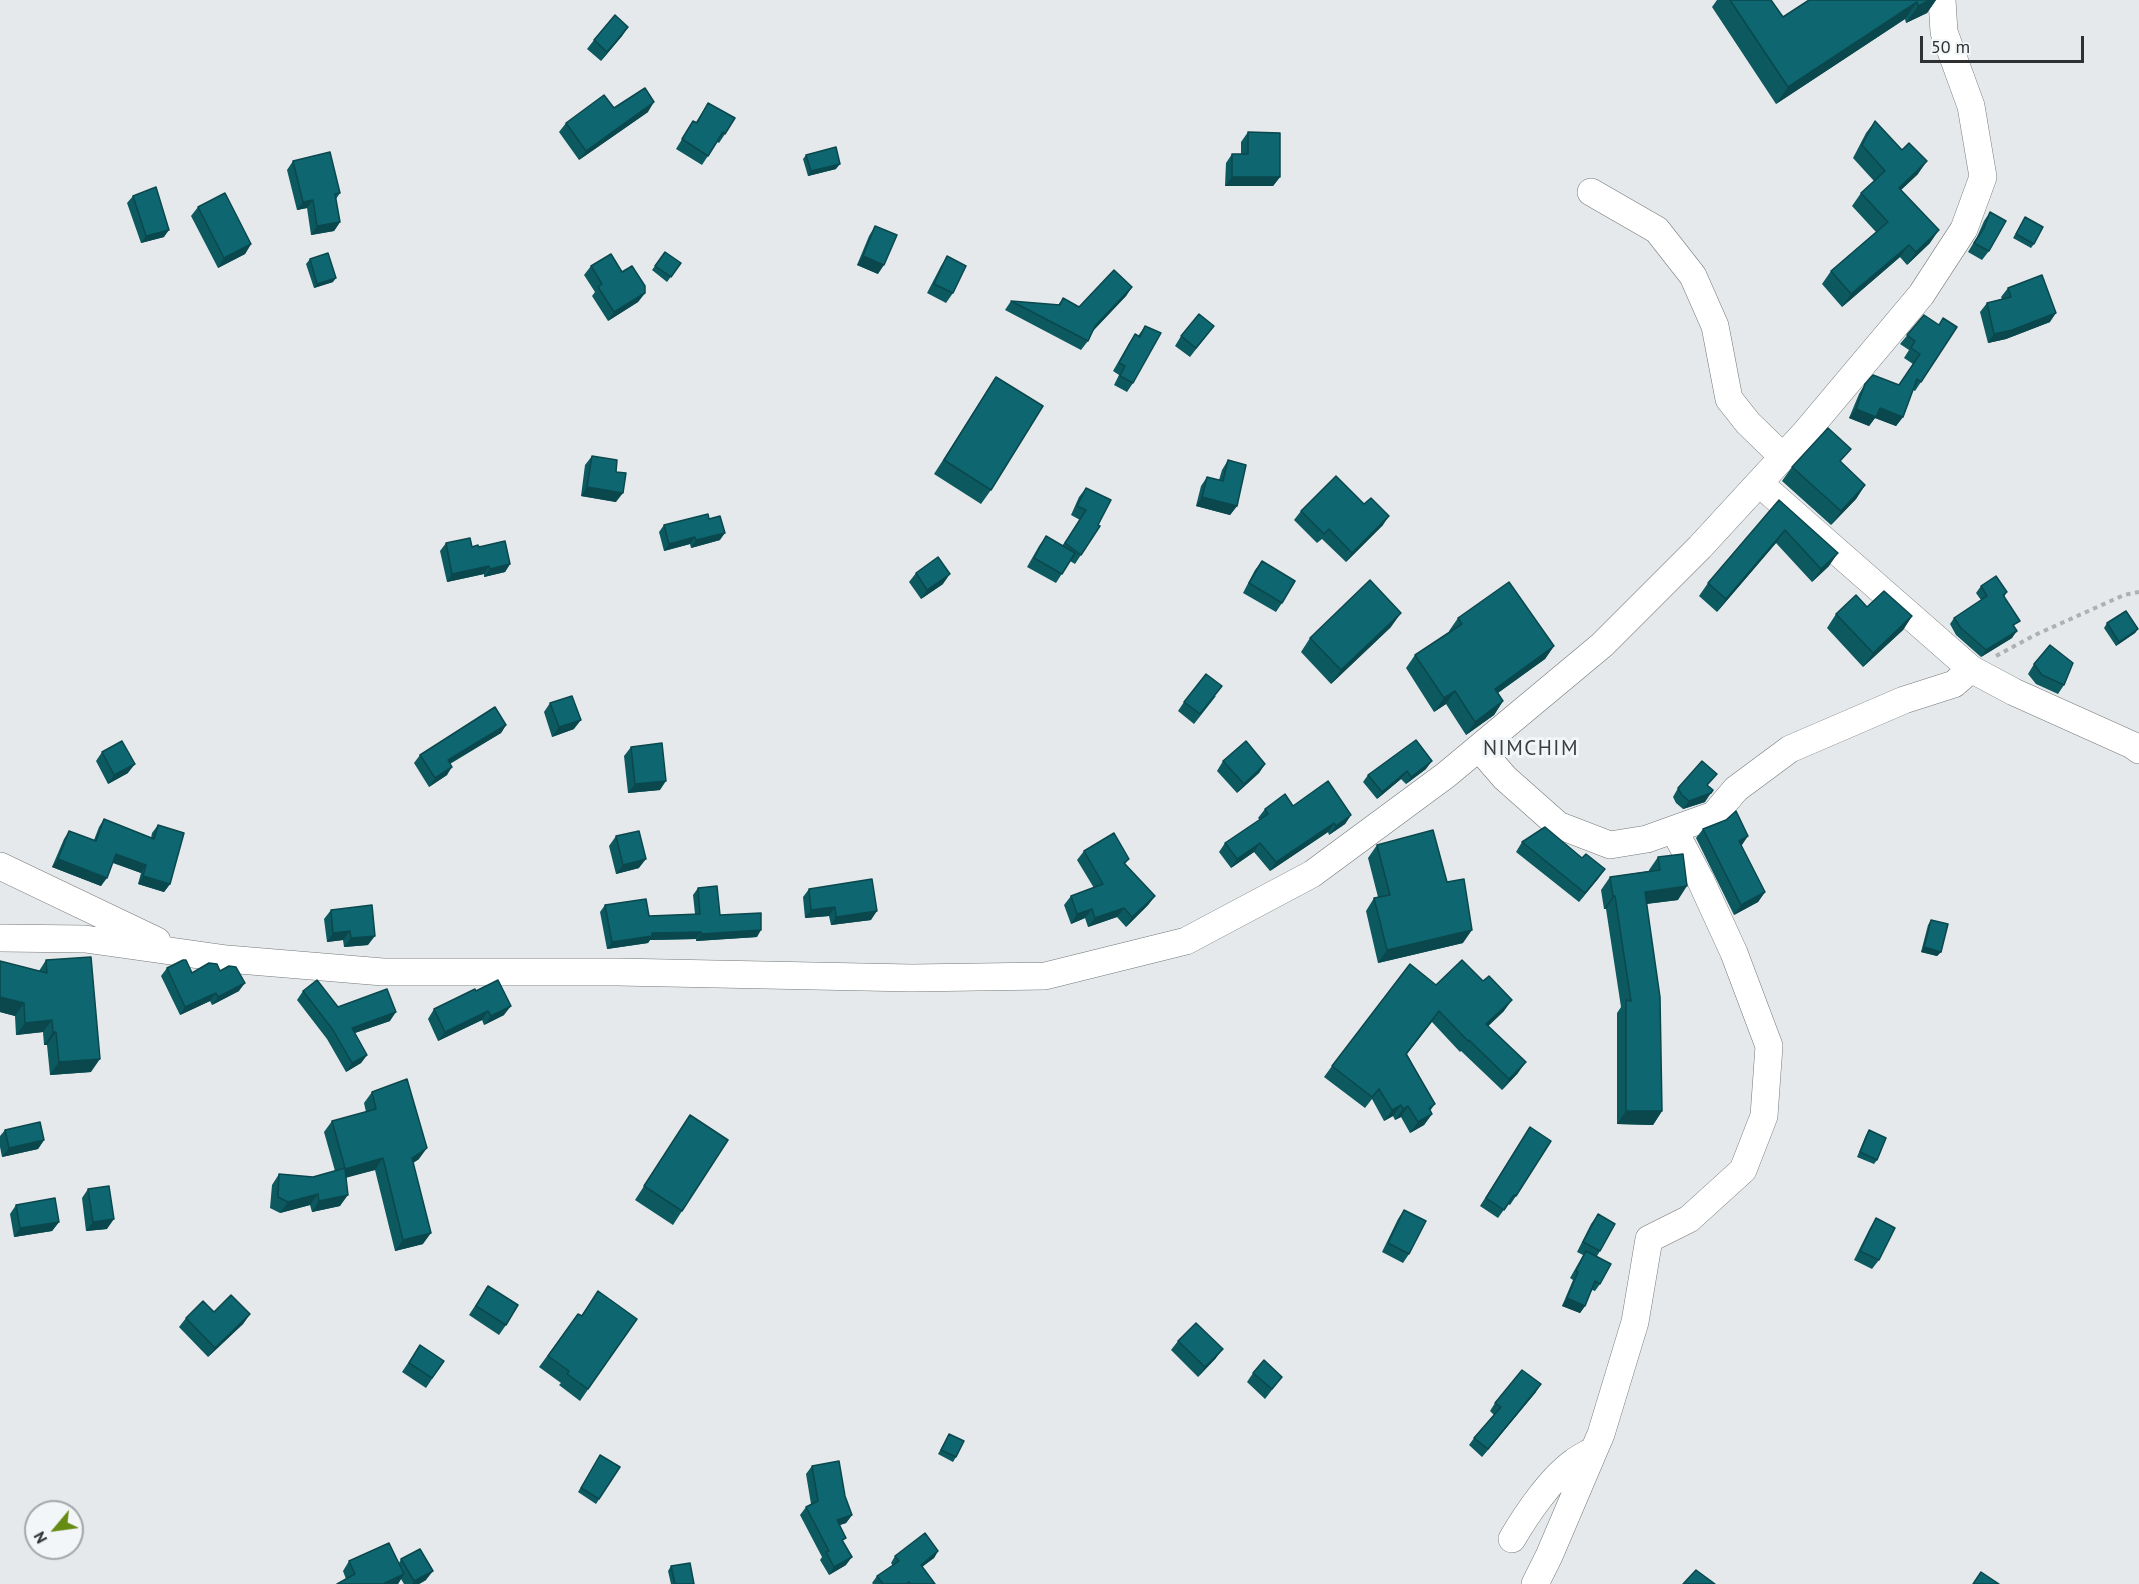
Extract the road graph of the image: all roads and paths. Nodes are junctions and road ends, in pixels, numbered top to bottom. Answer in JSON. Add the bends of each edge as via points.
{"nodes":[{"id":1,"x":1942,"y":0,"type":"edge"},
{"id":2,"x":1591,"y":192,"type":"dead end"},
{"id":3,"x":1783,"y":458,"type":"junction"},
{"id":4,"x":1759,"y":483,"type":"junction"},
{"id":5,"x":2139,"y":592,"type":"edge"},
{"id":6,"x":1971,"y":669,"type":"junction"},
{"id":7,"x":1479,"y":748,"type":"junction"},
{"id":8,"x":2139,"y":750,"type":"edge"},
{"id":9,"x":1674,"y":830,"type":"junction"},
{"id":10,"x":0,"y":866,"type":"edge"},
{"id":11,"x":0,"y":938,"type":"edge"},
{"id":12,"x":180,"y":952,"type":"junction"},
{"id":13,"x":1594,"y":1450,"type":"junction"},
{"id":14,"x":1512,"y":1539,"type":"dead end"},
{"id":15,"x":1535,"y":1584,"type":"edge"}],
"edges":[{"from":1,"to":3,"type":"street","via":[[1944,32],[1971,106],[1983,177],[1964,230],[1921,295]]},
{"from":2,"to":3,"type":"street","via":[[1657,230],[1693,276],[1715,326],[1729,399]]},
{"from":3,"to":4,"type":"street"},
{"from":4,"to":6,"type":"street"},
{"from":4,"to":7,"type":"street","via":[[1602,645]]},
{"from":5,"to":6,"type":"path","via":[[2035,635]]},
{"from":6,"to":8,"type":"street"},
{"from":6,"to":9,"type":"street","via":[[1954,684],[1904,700],[1790,749],[1736,789],[1714,815]]},
{"from":7,"to":9,"type":"street","via":[[1505,778],[1558,825],[1610,845]]},
{"from":7,"to":12,"type":"street","via":[[1312,874],[1186,941],[1045,976],[383,972]]},
{"from":9,"to":13,"type":"street","via":[[1701,879],[1769,1046],[1764,1116],[1743,1170],[1689,1219],[1649,1239],[1635,1322]]},
{"from":10,"to":12,"type":"street"},
{"from":11,"to":12,"type":"street","via":[[85,939]]},
{"from":13,"to":14,"type":"street","via":[[1573,1462],[1549,1488]]},
{"from":13,"to":15,"type":"street"}]}
